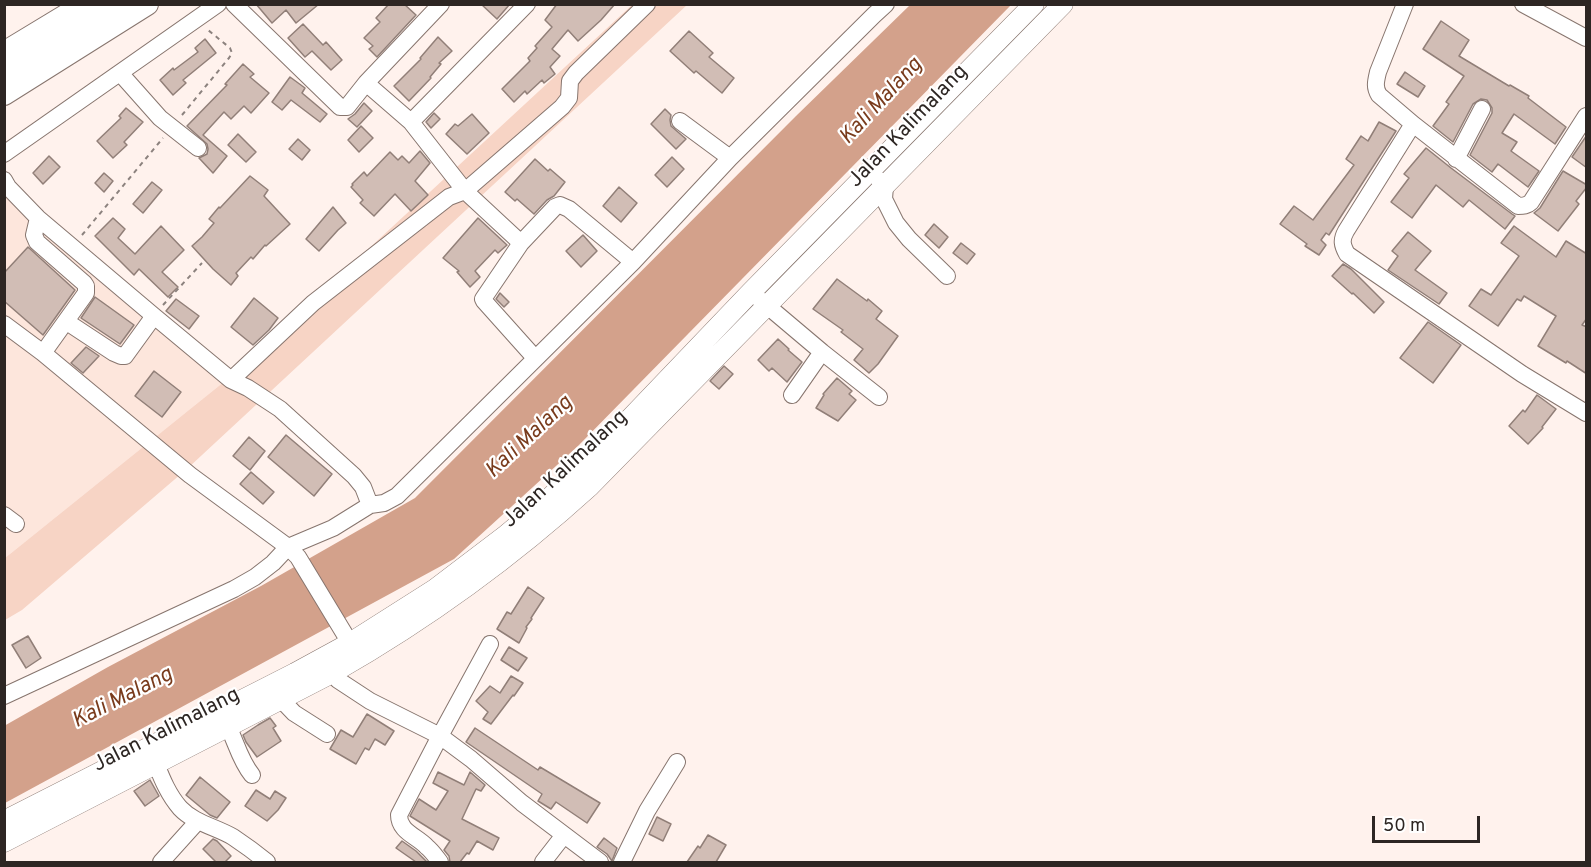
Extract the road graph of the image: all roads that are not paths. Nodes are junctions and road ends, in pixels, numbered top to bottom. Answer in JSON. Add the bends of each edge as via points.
{"nodes":[{"id":1,"x":57,"y":4,"type":"edge"},
{"id":2,"x":85,"y":4,"type":"edge"},
{"id":3,"x":116,"y":4,"type":"edge"},
{"id":4,"x":147,"y":4,"type":"edge"},
{"id":5,"x":218,"y":4,"type":"edge"},
{"id":6,"x":234,"y":4,"type":"edge"},
{"id":7,"x":441,"y":4,"type":"edge"},
{"id":8,"x":527,"y":4,"type":"edge"},
{"id":9,"x":647,"y":4,"type":"edge"},
{"id":10,"x":886,"y":4,"type":"edge"},
{"id":11,"x":1034,"y":4,"type":"edge"},
{"id":12,"x":1063,"y":4,"type":"edge"},
{"id":13,"x":1405,"y":4,"type":"edge"},
{"id":14,"x":1523,"y":4,"type":"edge"},
{"id":15,"x":4,"y":36,"type":"edge"},
{"id":16,"x":1587,"y":38,"type":"edge"},
{"id":17,"x":4,"y":53,"type":"edge"},
{"id":18,"x":4,"y":72,"type":"edge"},
{"id":19,"x":120,"y":73,"type":"junction"},
{"id":20,"x":366,"y":83,"type":"junction"},
{"id":21,"x":4,"y":94,"type":"edge"},
{"id":22,"x":1482,"y":109,"type":"dead end"},
{"id":23,"x":1587,"y":116,"type":"edge"},
{"id":24,"x":680,"y":121,"type":"dead end"},
{"id":25,"x":411,"y":122,"type":"junction"},
{"id":26,"x":1413,"y":124,"type":"junction"},
{"id":27,"x":198,"y":148,"type":"dead end"},
{"id":28,"x":4,"y":154,"type":"edge"},
{"id":29,"x":730,"y":158,"type":"junction"},
{"id":30,"x":1456,"y":159,"type":"junction"},
{"id":31,"x":870,"y":171,"type":"junction"},
{"id":32,"x":4,"y":180,"type":"edge"},
{"id":33,"x":885,"y":186,"type":"junction"},
{"id":34,"x":465,"y":191,"type":"junction"},
{"id":35,"x":38,"y":218,"type":"junction"},
{"id":36,"x":521,"y":243,"type":"junction"},
{"id":37,"x":633,"y":262,"type":"junction"},
{"id":38,"x":947,"y":276,"type":"dead end"},
{"id":39,"x":751,"y":292,"type":"junction"},
{"id":40,"x":767,"y":306,"type":"junction"},
{"id":41,"x":153,"y":316,"type":"junction"},
{"id":42,"x":67,"y":322,"type":"junction"},
{"id":43,"x":4,"y":324,"type":"edge"},
{"id":44,"x":822,"y":352,"type":"junction"},
{"id":45,"x":43,"y":353,"type":"junction"},
{"id":46,"x":535,"y":358,"type":"junction"},
{"id":47,"x":231,"y":380,"type":"junction"},
{"id":48,"x":792,"y":395,"type":"dead end"},
{"id":49,"x":879,"y":397,"type":"dead end"},
{"id":50,"x":1587,"y":413,"type":"edge"},
{"id":51,"x":370,"y":505,"type":"junction"},
{"id":52,"x":293,"y":552,"type":"junction"},
{"id":53,"x":345,"y":635,"type":"junction"},
{"id":54,"x":490,"y":644,"type":"dead end"},
{"id":55,"x":328,"y":665,"type":"junction"},
{"id":56,"x":275,"y":693,"type":"junction"},
{"id":57,"x":5,"y":694,"type":"edge"},
{"id":58,"x":224,"y":719,"type":"junction"},
{"id":59,"x":327,"y":734,"type":"dead end"},
{"id":60,"x":440,"y":736,"type":"junction"},
{"id":61,"x":152,"y":756,"type":"junction"},
{"id":62,"x":677,"y":762,"type":"dead end"},
{"id":63,"x":252,"y":776,"type":"dead end"},
{"id":64,"x":198,"y":821,"type":"junction"},
{"id":65,"x":7,"y":830,"type":"edge"},
{"id":66,"x":564,"y":835,"type":"junction"},
{"id":67,"x":160,"y":862,"type":"edge"},
{"id":68,"x":267,"y":862,"type":"edge"},
{"id":69,"x":440,"y":862,"type":"edge"},
{"id":70,"x":543,"y":862,"type":"edge"},
{"id":71,"x":600,"y":862,"type":"edge"},
{"id":72,"x":622,"y":862,"type":"edge"}],
"edges":[{"from":1,"to":15,"type":"highway"},
{"from":2,"to":17,"type":"highway"},
{"from":3,"to":18,"type":"highway"},
{"from":4,"to":21,"type":"highway"},
{"from":5,"to":19,"type":"street"},
{"from":6,"to":20,"type":"street","via":[[340,107],[351,104]]},
{"from":7,"to":20,"type":"street"},
{"from":8,"to":25,"type":"street"},
{"from":9,"to":34,"type":"street","via":[[576,73],[570,81],[566,103]]},
{"from":10,"to":29,"type":"street"},
{"from":11,"to":31,"type":"main road","name":"Jalan Kalimalang"},
{"from":12,"to":33,"type":"main road","name":"Jalan Kalimalang"},
{"from":13,"to":26,"type":"street","via":[[1375,83],[1379,95]]},
{"from":14,"to":16,"type":"street"},
{"from":19,"to":27,"type":"street","via":[[160,118]]},
{"from":19,"to":28,"type":"street"},
{"from":20,"to":25,"type":"street"},
{"from":22,"to":30,"type":"street"},
{"from":23,"to":30,"type":"street","via":[[1528,205],[1518,206]]},
{"from":24,"to":29,"type":"street"},
{"from":25,"to":34,"type":"street"},
{"from":26,"to":30,"type":"street"},
{"from":26,"to":50,"type":"street","via":[[1342,239],[1347,254],[1522,374]]},
{"from":29,"to":37,"type":"street"},
{"from":31,"to":33,"type":"street"},
{"from":31,"to":39,"type":"main road","name":"Jalan Kalimalang"},
{"from":32,"to":35,"type":"street"},
{"from":33,"to":38,"type":"street","via":[[884,199],[896,223]]},
{"from":33,"to":40,"type":"main road","name":"Jalan Kalimalang"},
{"from":34,"to":36,"type":"street"},
{"from":34,"to":47,"type":"street","via":[[449,197],[314,303]]},
{"from":35,"to":41,"type":"street"},
{"from":35,"to":42,"type":"street","via":[[34,235],[37,243],[86,286],[86,293]]},
{"from":36,"to":37,"type":"street","via":[[560,205]]},
{"from":36,"to":46,"type":"street","via":[[483,300]]},
{"from":37,"to":46,"type":"street"},
{"from":39,"to":40,"type":"street"},
{"from":39,"to":53,"type":"main road","name":"Jalan Kalimalang","via":[[542,505],[435,589]]},
{"from":40,"to":44,"type":"street"},
{"from":40,"to":55,"type":"main road","name":"Jalan Kalimalang","via":[[556,517],[477,580],[360,658]]},
{"from":41,"to":42,"type":"street","via":[[121,357]]},
{"from":41,"to":47,"type":"street"},
{"from":42,"to":45,"type":"street"},
{"from":43,"to":45,"type":"street"},
{"from":44,"to":48,"type":"street"},
{"from":44,"to":49,"type":"street"},
{"from":45,"to":52,"type":"street","via":[[190,475]]},
{"from":46,"to":51,"type":"street","via":[[396,496]]},
{"from":47,"to":51,"type":"street","via":[[289,417],[354,476]]},
{"from":51,"to":52,"type":"street"},
{"from":52,"to":53,"type":"street"},
{"from":52,"to":57,"type":"street","via":[[234,589]]},
{"from":53,"to":55,"type":"main road","name":"Jalan Kalimalang"},
{"from":54,"to":60,"type":"street"},
{"from":55,"to":56,"type":"main road","name":"Jalan Kalimalang"},
{"from":55,"to":60,"type":"street","via":[[338,680],[370,701]]},
{"from":56,"to":58,"type":"main road","name":"Jalan Kalimalang"},
{"from":56,"to":59,"type":"street","via":[[294,713]]},
{"from":58,"to":61,"type":"main road","name":"Jalan Kalimalang"},
{"from":58,"to":63,"type":"street"},
{"from":60,"to":66,"type":"street"},
{"from":60,"to":69,"type":"street","via":[[399,815],[402,828],[429,848]]},
{"from":61,"to":64,"type":"street","via":[[174,801]]},
{"from":61,"to":65,"type":"main road","name":"Jalan Kalimalang"},
{"from":62,"to":72,"type":"street"},
{"from":64,"to":67,"type":"street"},
{"from":64,"to":68,"type":"street","via":[[233,837]]},
{"from":66,"to":70,"type":"street"},
{"from":66,"to":71,"type":"street"}]}
